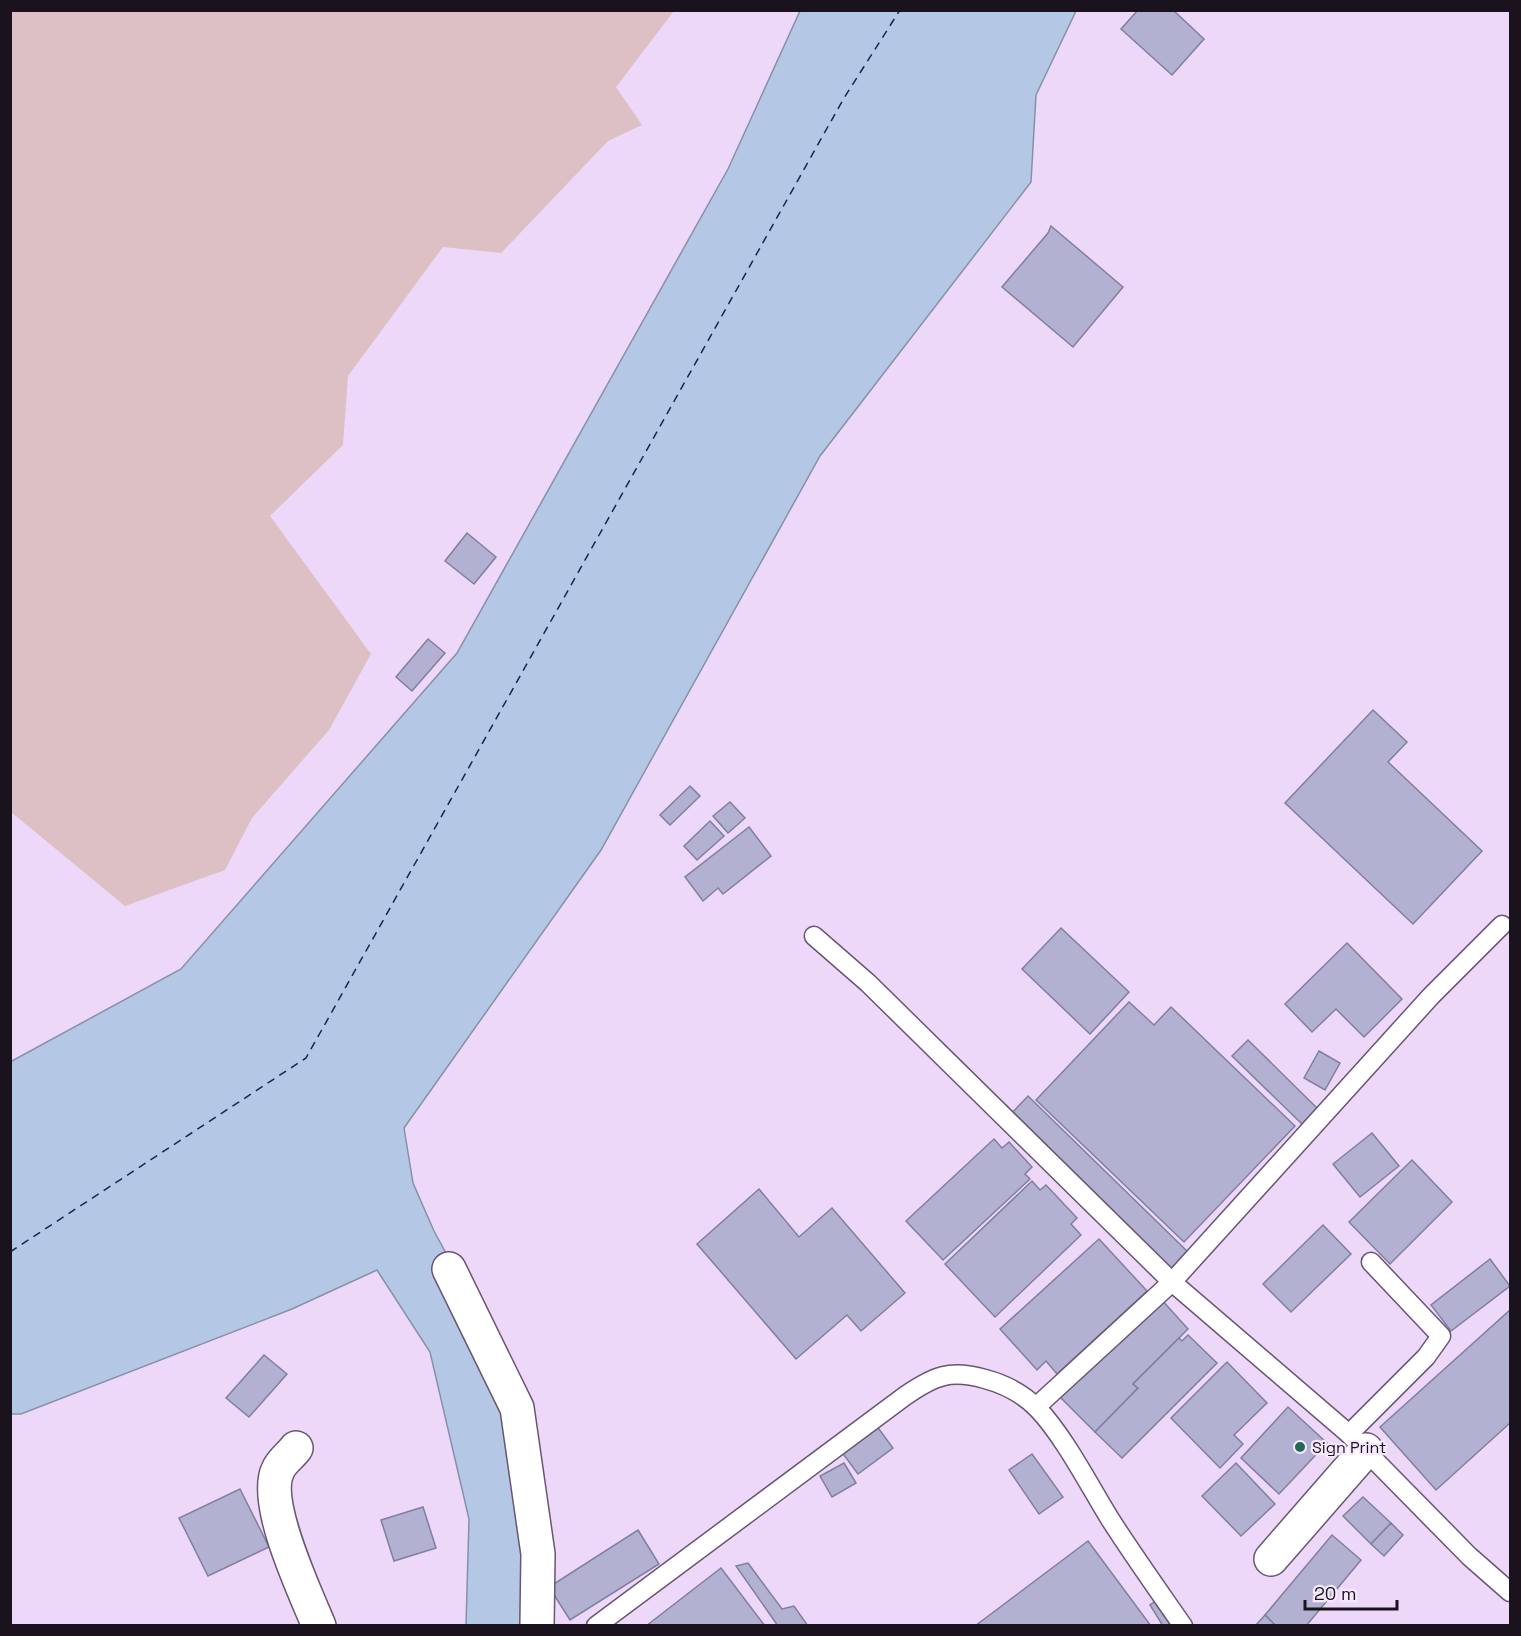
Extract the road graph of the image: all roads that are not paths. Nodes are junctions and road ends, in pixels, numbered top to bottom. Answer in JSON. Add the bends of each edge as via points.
{"nodes":[{"id":1,"x":1502,"y":925,"type":"dead end"},
{"id":2,"x":813,"y":936,"type":"dead end"},
{"id":3,"x":1371,"y":1262,"type":"dead end"},
{"id":4,"x":449,"y":1269,"type":"dead end"},
{"id":5,"x":1172,"y":1282,"type":"junction"},
{"id":6,"x":1036,"y":1407,"type":"junction"},
{"id":7,"x":1358,"y":1442,"type":"junction"},
{"id":8,"x":296,"y":1448,"type":"dead end"},
{"id":9,"x":1271,"y":1559,"type":"dead end"},
{"id":10,"x":1510,"y":1592,"type":"edge"},
{"id":11,"x":319,"y":1626,"type":"edge"},
{"id":12,"x":537,"y":1626,"type":"edge"},
{"id":13,"x":596,"y":1626,"type":"edge"},
{"id":14,"x":1183,"y":1626,"type":"edge"}],
"edges":[{"from":1,"to":5,"type":"lane","via":[[1431,996]]},
{"from":2,"to":5,"type":"lane","via":[[868,983]]},
{"from":3,"to":7,"type":"lane","via":[[1441,1336]]},
{"from":4,"to":12,"type":"street","via":[[517,1408],[538,1554]]},
{"from":5,"to":6,"type":"lane"},
{"from":5,"to":7,"type":"lane"},
{"from":6,"to":13,"type":"lane","via":[[1018,1393],[972,1375],[953,1373],[921,1385]]},
{"from":6,"to":14,"type":"lane"},
{"from":7,"to":9,"type":"street"},
{"from":7,"to":10,"type":"lane","via":[[1469,1556]]},
{"from":8,"to":11,"type":"street","via":[[277,1470],[274,1500],[287,1548]]}]}
